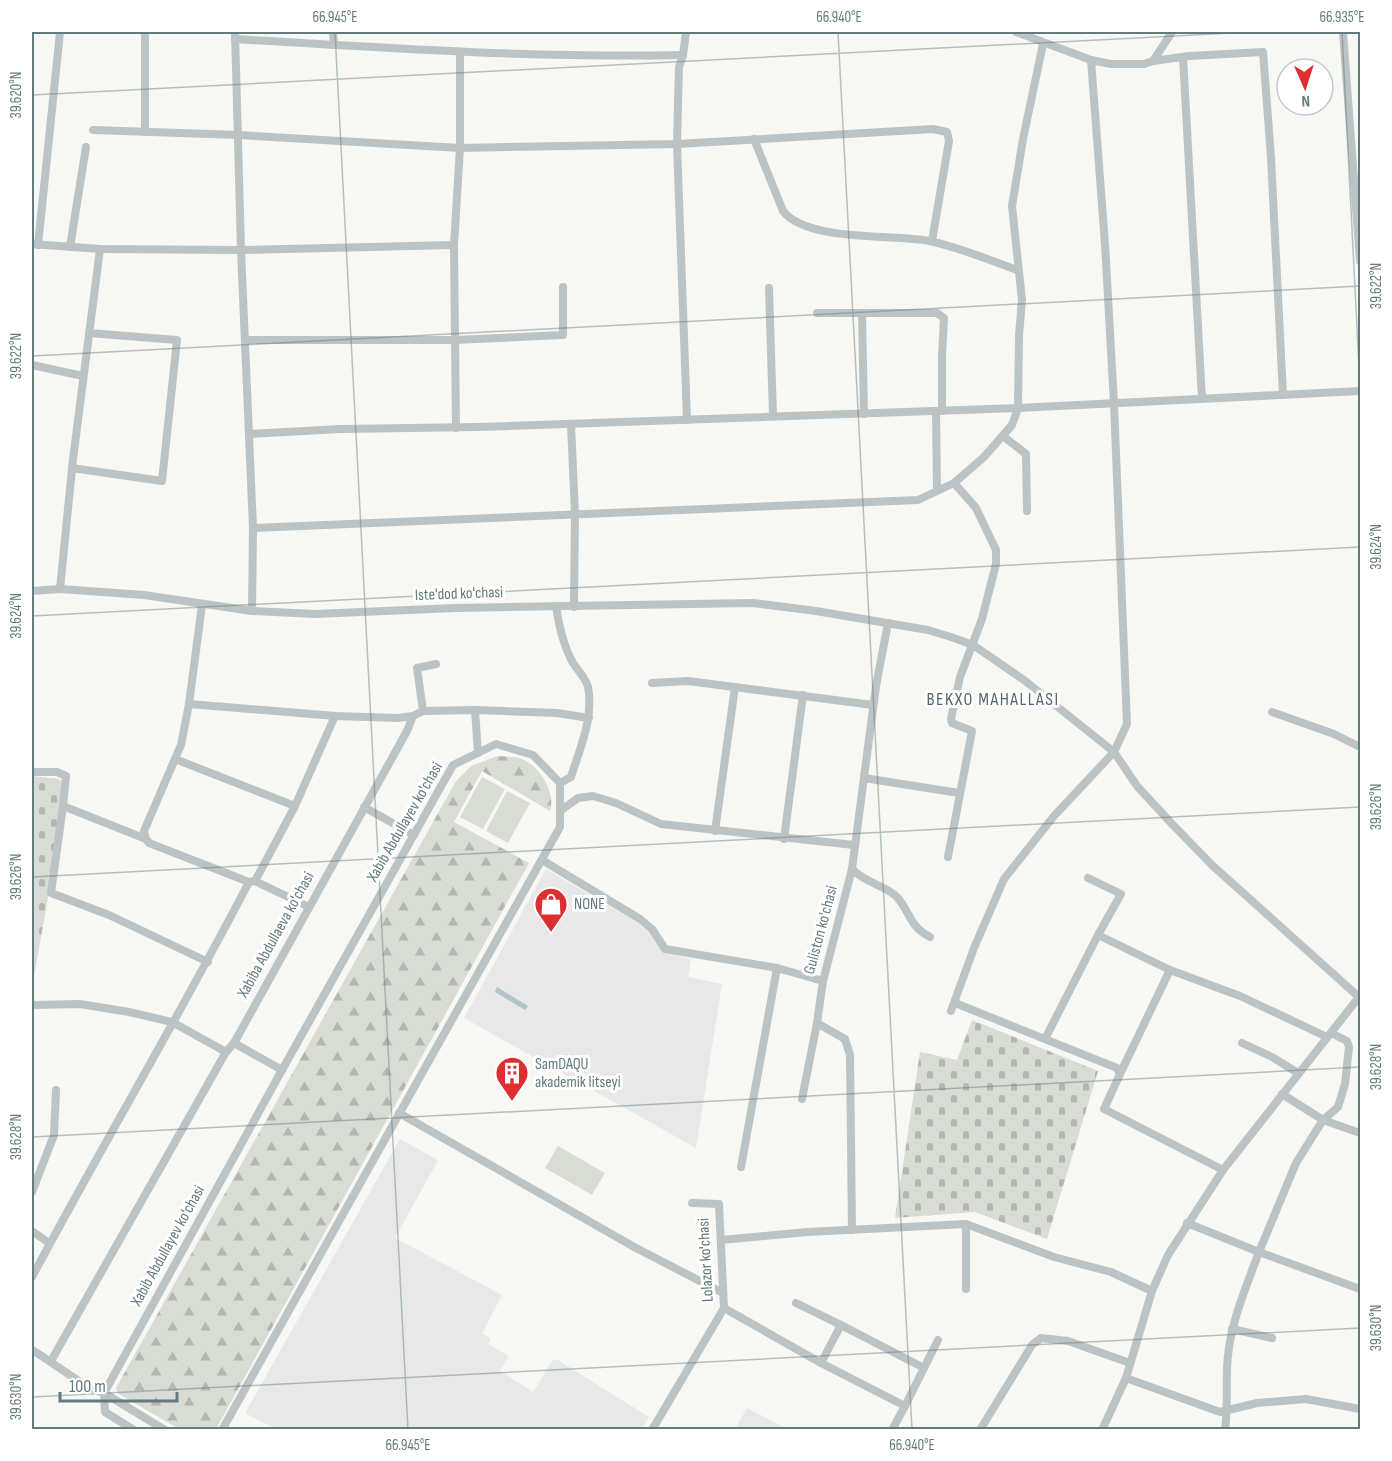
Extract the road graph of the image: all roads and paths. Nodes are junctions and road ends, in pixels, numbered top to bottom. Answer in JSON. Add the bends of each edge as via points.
{"nodes":[{"id":1,"x":60,"y":32,"type":"edge"},
{"id":2,"x":145,"y":32,"type":"edge"},
{"id":3,"x":333,"y":32,"type":"edge"},
{"id":4,"x":686,"y":32,"type":"edge"},
{"id":5,"x":1016,"y":32,"type":"edge"},
{"id":6,"x":1173,"y":32,"type":"edge"},
{"id":7,"x":1343,"y":32,"type":"edge"},
{"id":8,"x":235,"y":35,"type":"edge"},
{"id":9,"x":1043,"y":44,"type":"junction"},
{"id":10,"x":334,"y":45,"type":"junction"},
{"id":11,"x":460,"y":52,"type":"junction"},
{"id":12,"x":683,"y":55,"type":"junction"},
{"id":13,"x":1183,"y":57,"type":"junction"},
{"id":14,"x":1091,"y":60,"type":"junction"},
{"id":15,"x":1153,"y":61,"type":"junction"},
{"id":16,"x":93,"y":130,"type":"dead end"},
{"id":17,"x":145,"y":132,"type":"junction"},
{"id":18,"x":238,"y":135,"type":"junction"},
{"id":19,"x":754,"y":139,"type":"junction"},
{"id":20,"x":677,"y":144,"type":"junction"},
{"id":21,"x":86,"y":147,"type":"dead end"},
{"id":22,"x":460,"y":148,"type":"junction"},
{"id":23,"x":932,"y":241,"type":"junction"},
{"id":24,"x":35,"y":244,"type":"edge"},
{"id":25,"x":454,"y":245,"type":"junction"},
{"id":26,"x":70,"y":247,"type":"junction"},
{"id":27,"x":100,"y":249,"type":"junction"},
{"id":28,"x":241,"y":250,"type":"junction"},
{"id":29,"x":1360,"y":261,"type":"edge"},
{"id":30,"x":1017,"y":270,"type":"junction"},
{"id":31,"x":563,"y":287,"type":"dead end"},
{"id":32,"x":769,"y":288,"type":"dead end"},
{"id":33,"x":817,"y":313,"type":"dead end"},
{"id":34,"x":862,"y":313,"type":"junction"},
{"id":35,"x":89,"y":333,"type":"junction"},
{"id":36,"x":246,"y":340,"type":"junction"},
{"id":37,"x":454,"y":340,"type":"junction"},
{"id":38,"x":32,"y":365,"type":"edge"},
{"id":39,"x":83,"y":376,"type":"junction"},
{"id":40,"x":1360,"y":391,"type":"edge"},
{"id":41,"x":1283,"y":395,"type":"junction"},
{"id":42,"x":1202,"y":399,"type":"junction"},
{"id":43,"x":1114,"y":404,"type":"junction"},
{"id":44,"x":1018,"y":408,"type":"junction"},
{"id":45,"x":939,"y":411,"type":"junction"},
{"id":46,"x":864,"y":414,"type":"junction"},
{"id":47,"x":773,"y":416,"type":"junction"},
{"id":48,"x":687,"y":420,"type":"junction"},
{"id":49,"x":571,"y":424,"type":"junction"},
{"id":50,"x":456,"y":428,"type":"junction"},
{"id":51,"x":249,"y":434,"type":"junction"},
{"id":52,"x":1003,"y":436,"type":"junction"},
{"id":53,"x":72,"y":468,"type":"junction"},
{"id":54,"x":954,"y":483,"type":"junction"},
{"id":55,"x":937,"y":490,"type":"junction"},
{"id":56,"x":1027,"y":511,"type":"dead end"},
{"id":57,"x":575,"y":514,"type":"junction"},
{"id":58,"x":253,"y":528,"type":"junction"},
{"id":59,"x":60,"y":589,"type":"junction"},
{"id":60,"x":32,"y":591,"type":"edge"},
{"id":61,"x":202,"y":605,"type":"junction"},
{"id":62,"x":556,"y":606,"type":"junction"},
{"id":63,"x":574,"y":607,"type":"junction"},
{"id":64,"x":252,"y":610,"type":"junction"},
{"id":65,"x":888,"y":623,"type":"junction"},
{"id":66,"x":973,"y":645,"type":"junction"},
{"id":67,"x":436,"y":664,"type":"dead end"},
{"id":68,"x":652,"y":682,"type":"dead end"},
{"id":69,"x":735,"y":687,"type":"junction"},
{"id":70,"x":803,"y":695,"type":"junction"},
{"id":71,"x":189,"y":704,"type":"junction"},
{"id":72,"x":873,"y":705,"type":"junction"},
{"id":73,"x":475,"y":710,"type":"junction"},
{"id":74,"x":423,"y":711,"type":"junction"},
{"id":75,"x":1272,"y":712,"type":"dead end"},
{"id":76,"x":335,"y":716,"type":"junction"},
{"id":77,"x":413,"y":716,"type":"junction"},
{"id":78,"x":589,"y":718,"type":"junction"},
{"id":79,"x":1360,"y":747,"type":"edge"},
{"id":80,"x":1114,"y":752,"type":"junction"},
{"id":81,"x":478,"y":753,"type":"junction"},
{"id":82,"x":175,"y":759,"type":"junction"},
{"id":83,"x":32,"y":772,"type":"edge"},
{"id":84,"x":864,"y":778,"type":"junction"},
{"id":85,"x":560,"y":783,"type":"junction"},
{"id":86,"x":959,"y":793,"type":"junction"},
{"id":87,"x":295,"y":806,"type":"junction"},
{"id":88,"x":63,"y":807,"type":"junction"},
{"id":89,"x":364,"y":807,"type":"junction"},
{"id":90,"x":560,"y":811,"type":"junction"},
{"id":91,"x":715,"y":831,"type":"junction"},
{"id":92,"x":414,"y":835,"type":"junction"},
{"id":93,"x":146,"y":839,"type":"junction"},
{"id":94,"x":784,"y":839,"type":"junction"},
{"id":95,"x":854,"y":845,"type":"junction"},
{"id":96,"x":948,"y":857,"type":"dead end"},
{"id":97,"x":542,"y":860,"type":"junction"},
{"id":98,"x":852,"y":869,"type":"junction"},
{"id":99,"x":1088,"y":878,"type":"dead end"},
{"id":100,"x":252,"y":881,"type":"junction"},
{"id":101,"x":309,"y":907,"type":"junction"},
{"id":102,"x":1098,"y":935,"type":"junction"},
{"id":103,"x":930,"y":937,"type":"dead end"},
{"id":104,"x":208,"y":962,"type":"junction"},
{"id":105,"x":777,"y":968,"type":"junction"},
{"id":106,"x":1170,"y":970,"type":"junction"},
{"id":107,"x":823,"y":981,"type":"junction"},
{"id":108,"x":1360,"y":997,"type":"edge"},
{"id":109,"x":32,"y":1005,"type":"edge"},
{"id":110,"x":172,"y":1022,"type":"junction"},
{"id":111,"x":817,"y":1023,"type":"junction"},
{"id":112,"x":1329,"y":1035,"type":"junction"},
{"id":113,"x":1045,"y":1039,"type":"junction"},
{"id":114,"x":234,"y":1043,"type":"junction"},
{"id":115,"x":1242,"y":1043,"type":"dead end"},
{"id":116,"x":226,"y":1052,"type":"junction"},
{"id":117,"x":282,"y":1070,"type":"junction"},
{"id":118,"x":1298,"y":1073,"type":"junction"},
{"id":119,"x":1120,"y":1074,"type":"junction"},
{"id":120,"x":56,"y":1090,"type":"dead end"},
{"id":121,"x":1282,"y":1094,"type":"junction"},
{"id":122,"x":802,"y":1100,"type":"dead end"},
{"id":123,"x":399,"y":1113,"type":"junction"},
{"id":124,"x":1323,"y":1120,"type":"junction"},
{"id":125,"x":1360,"y":1133,"type":"edge"},
{"id":126,"x":741,"y":1167,"type":"dead end"},
{"id":127,"x":1223,"y":1170,"type":"junction"},
{"id":128,"x":32,"y":1192,"type":"edge"},
{"id":129,"x":692,"y":1203,"type":"dead end"},
{"id":130,"x":1187,"y":1223,"type":"junction"},
{"id":131,"x":966,"y":1224,"type":"junction"},
{"id":132,"x":852,"y":1230,"type":"junction"},
{"id":133,"x":32,"y":1231,"type":"edge"},
{"id":134,"x":721,"y":1240,"type":"junction"},
{"id":135,"x":50,"y":1243,"type":"junction"},
{"id":136,"x":1259,"y":1252,"type":"junction"},
{"id":137,"x":32,"y":1276,"type":"edge"},
{"id":138,"x":966,"y":1289,"type":"dead end"},
{"id":139,"x":1360,"y":1289,"type":"edge"},
{"id":140,"x":1152,"y":1291,"type":"junction"},
{"id":141,"x":723,"y":1293,"type":"junction"},
{"id":142,"x":796,"y":1302,"type":"dead end"},
{"id":143,"x":724,"y":1308,"type":"junction"},
{"id":144,"x":841,"y":1325,"type":"junction"},
{"id":145,"x":1233,"y":1329,"type":"junction"},
{"id":146,"x":1272,"y":1338,"type":"dead end"},
{"id":147,"x":938,"y":1340,"type":"dead end"},
{"id":148,"x":32,"y":1350,"type":"edge"},
{"id":149,"x":51,"y":1361,"type":"junction"},
{"id":150,"x":821,"y":1363,"type":"junction"},
{"id":151,"x":1130,"y":1363,"type":"junction"},
{"id":152,"x":924,"y":1368,"type":"junction"},
{"id":153,"x":1126,"y":1378,"type":"junction"},
{"id":154,"x":104,"y":1393,"type":"junction"},
{"id":155,"x":905,"y":1406,"type":"junction"},
{"id":156,"x":1360,"y":1409,"type":"edge"},
{"id":157,"x":1228,"y":1410,"type":"junction"},
{"id":158,"x":134,"y":1430,"type":"edge"},
{"id":159,"x":165,"y":1430,"type":"edge"},
{"id":160,"x":222,"y":1430,"type":"edge"},
{"id":161,"x":652,"y":1430,"type":"edge"},
{"id":162,"x":892,"y":1430,"type":"edge"},
{"id":163,"x":980,"y":1430,"type":"edge"},
{"id":164,"x":1102,"y":1430,"type":"edge"},
{"id":165,"x":1225,"y":1430,"type":"edge"}],
"edges":[{"from":1,"to":24,"type":"street"},
{"from":2,"to":17,"type":"street"},
{"from":3,"to":10,"type":"street"},
{"from":4,"to":12,"type":"street"},
{"from":5,"to":9,"type":"street"},
{"from":6,"to":15,"type":"street"},
{"from":7,"to":29,"type":"street"},
{"from":8,"to":10,"type":"street"},
{"from":8,"to":18,"type":"street"},
{"from":9,"to":14,"type":"street"},
{"from":9,"to":30,"type":"street","via":[[1012,206]]},
{"from":10,"to":11,"type":"street"},
{"from":11,"to":12,"type":"street"},
{"from":11,"to":22,"type":"street"},
{"from":12,"to":20,"type":"street","via":[[679,66]]},
{"from":13,"to":15,"type":"street"},
{"from":13,"to":41,"type":"street","via":[[1263,52]]},
{"from":13,"to":42,"type":"street"},
{"from":14,"to":15,"type":"street","via":[[1111,64]]},
{"from":14,"to":43,"type":"street"},
{"from":16,"to":17,"type":"street"},
{"from":17,"to":18,"type":"street"},
{"from":18,"to":22,"type":"street"},
{"from":18,"to":28,"type":"street"},
{"from":19,"to":20,"type":"street"},
{"from":19,"to":23,"type":"street","via":[[788,217],[829,232]]},
{"from":19,"to":23,"type":"street","via":[[922,128],[947,132],[949,141]]},
{"from":20,"to":22,"type":"street"},
{"from":20,"to":48,"type":"street"},
{"from":21,"to":26,"type":"street"},
{"from":22,"to":25,"type":"street"},
{"from":23,"to":30,"type":"street"},
{"from":24,"to":26,"type":"street"},
{"from":25,"to":28,"type":"street"},
{"from":25,"to":37,"type":"street"},
{"from":26,"to":27,"type":"street"},
{"from":27,"to":28,"type":"street"},
{"from":27,"to":35,"type":"street"},
{"from":28,"to":36,"type":"street"},
{"from":30,"to":44,"type":"street","via":[[1022,300]]},
{"from":31,"to":37,"type":"street","via":[[563,335]]},
{"from":32,"to":47,"type":"street"},
{"from":33,"to":34,"type":"street"},
{"from":34,"to":45,"type":"street","via":[[937,313],[944,318]]},
{"from":34,"to":46,"type":"street"},
{"from":35,"to":39,"type":"street"},
{"from":35,"to":53,"type":"street","via":[[177,340],[162,481]]},
{"from":36,"to":37,"type":"street"},
{"from":36,"to":51,"type":"street"},
{"from":37,"to":50,"type":"street"},
{"from":38,"to":39,"type":"street"},
{"from":39,"to":53,"type":"street"},
{"from":40,"to":41,"type":"street"},
{"from":41,"to":42,"type":"street"},
{"from":42,"to":43,"type":"street"},
{"from":43,"to":44,"type":"street"},
{"from":43,"to":80,"type":"street","via":[[1126,724]]},
{"from":44,"to":45,"type":"street"},
{"from":44,"to":52,"type":"street"},
{"from":45,"to":46,"type":"street"},
{"from":45,"to":55,"type":"street"},
{"from":46,"to":47,"type":"street"},
{"from":47,"to":48,"type":"street"},
{"from":48,"to":49,"type":"street"},
{"from":49,"to":50,"type":"street"},
{"from":49,"to":57,"type":"street"},
{"from":50,"to":51,"type":"street"},
{"from":51,"to":58,"type":"street"},
{"from":52,"to":54,"type":"street"},
{"from":52,"to":56,"type":"street","via":[[1026,454]]},
{"from":53,"to":59,"type":"street"},
{"from":54,"to":55,"type":"street"},
{"from":54,"to":66,"type":"street","via":[[976,508],[996,550],[994,575]]},
{"from":55,"to":57,"type":"street","via":[[918,500]]},
{"from":57,"to":58,"type":"street"},
{"from":57,"to":63,"type":"street"},
{"from":58,"to":64,"type":"street"},
{"from":59,"to":60,"type":"street","name":"Iste'dod ko'chasi"},
{"from":59,"to":61,"type":"street","name":"Iste'dod ko'chasi","via":[[144,595]]},
{"from":61,"to":64,"type":"street","name":"Iste'dod ko'chasi"},
{"from":61,"to":71,"type":"street"},
{"from":62,"to":63,"type":"street","name":"Iste'dod ko'chasi"},
{"from":62,"to":64,"type":"street","name":"Iste'dod ko'chasi","via":[[315,614]]},
{"from":62,"to":78,"type":"street","via":[[560,633],[573,663],[588,684]]},
{"from":63,"to":65,"type":"street","name":"Iste'dod ko'chasi","via":[[753,603]]},
{"from":65,"to":66,"type":"street","name":"Iste'dod ko'chasi","via":[[928,630]]},
{"from":65,"to":72,"type":"street","name":"Guliston ko'chasi"},
{"from":66,"to":80,"type":"street","name":"Iste'dod ko'chasi"},
{"from":66,"to":86,"type":"street","via":[[960,677],[951,718],[952,723],[972,731]]},
{"from":67,"to":74,"type":"street","via":[[417,668]]},
{"from":68,"to":69,"type":"street","via":[[688,681]]},
{"from":69,"to":70,"type":"street"},
{"from":69,"to":91,"type":"street"},
{"from":70,"to":72,"type":"street"},
{"from":70,"to":94,"type":"street"},
{"from":71,"to":76,"type":"street"},
{"from":71,"to":82,"type":"street"},
{"from":72,"to":84,"type":"street","name":"Guliston ko'chasi"},
{"from":73,"to":74,"type":"street"},
{"from":73,"to":78,"type":"street"},
{"from":73,"to":81,"type":"street"},
{"from":74,"to":77,"type":"street"},
{"from":75,"to":79,"type":"street"},
{"from":76,"to":77,"type":"street"},
{"from":76,"to":87,"type":"street"},
{"from":77,"to":89,"type":"street","name":"Xabiba Abdullaeva ko'chasi"},
{"from":78,"to":85,"type":"street","via":[[572,777]]},
{"from":80,"to":108,"type":"street","name":"Iste'dod ko'chasi","via":[[1137,786],[1213,866]]},
{"from":80,"to":113,"type":"street","via":[[1054,816],[1004,879],[953,1007]]},
{"from":81,"to":85,"type":"street","name":"Xabib Abdullayev ko'chasi","via":[[496,744],[533,755]]},
{"from":81,"to":92,"type":"street","name":"Xabib Abdullayev ko'chasi","via":[[453,765]]},
{"from":82,"to":87,"type":"street"},
{"from":82,"to":93,"type":"street","via":[[144,831]]},
{"from":83,"to":88,"type":"street","via":[[66,776]]},
{"from":84,"to":86,"type":"street"},
{"from":84,"to":95,"type":"street","name":"Guliston ko'chasi"},
{"from":85,"to":90,"type":"street"},
{"from":86,"to":96,"type":"street"},
{"from":87,"to":100,"type":"street"},
{"from":88,"to":93,"type":"street"},
{"from":88,"to":104,"type":"street","via":[[51,893],[109,915]]},
{"from":89,"to":92,"type":"street"},
{"from":89,"to":101,"type":"street","name":"Xabiba Abdullaeva ko'chasi"},
{"from":90,"to":91,"type":"street","via":[[578,798],[593,796],[661,824]]},
{"from":90,"to":97,"type":"street","via":[[560,827]]},
{"from":91,"to":94,"type":"street"},
{"from":92,"to":117,"type":"street","name":"Xabib Abdullayev ko'chasi"},
{"from":93,"to":100,"type":"street"},
{"from":94,"to":95,"type":"street"},
{"from":95,"to":98,"type":"street","name":"Guliston ko'chasi"},
{"from":97,"to":105,"type":"street","via":[[640,919],[665,949]]},
{"from":97,"to":123,"type":"street"},
{"from":98,"to":103,"type":"street","via":[[896,896],[918,931]]},
{"from":98,"to":107,"type":"street","name":"Guliston ko'chasi"},
{"from":99,"to":102,"type":"street","via":[[1121,894]]},
{"from":100,"to":101,"type":"street"},
{"from":100,"to":104,"type":"street"},
{"from":101,"to":114,"type":"street","name":"Xabiba Abdullaeva ko'chasi"},
{"from":102,"to":106,"type":"street"},
{"from":102,"to":113,"type":"street"},
{"from":104,"to":110,"type":"street"},
{"from":105,"to":107,"type":"street"},
{"from":105,"to":126,"type":"street"},
{"from":106,"to":112,"type":"street"},
{"from":106,"to":119,"type":"street"},
{"from":107,"to":111,"type":"street","name":"Guliston ko'chasi"},
{"from":108,"to":112,"type":"street"},
{"from":109,"to":110,"type":"street","via":[[80,1004]]},
{"from":110,"to":116,"type":"street"},
{"from":110,"to":135,"type":"street"},
{"from":111,"to":122,"type":"street","name":"Guliston ko'chasi"},
{"from":111,"to":132,"type":"street","via":[[845,1040],[850,1055]]},
{"from":112,"to":118,"type":"street"},
{"from":112,"to":124,"type":"street","via":[[1347,1041],[1349,1047],[1338,1107]]},
{"from":113,"to":119,"type":"street","via":[[1117,1068]]},
{"from":114,"to":116,"type":"street","name":"Xabiba Abdullaeva ko'chasi"},
{"from":114,"to":117,"type":"street"},
{"from":115,"to":118,"type":"street"},
{"from":116,"to":149,"type":"street","name":"Xabiba Abdullaeva ko'chasi"},
{"from":117,"to":154,"type":"street","name":"Xabib Abdullayev ko'chasi"},
{"from":118,"to":121,"type":"street"},
{"from":119,"to":127,"type":"street","via":[[1104,1109]]},
{"from":120,"to":128,"type":"street","via":[[54,1135]]},
{"from":121,"to":124,"type":"street"},
{"from":121,"to":127,"type":"street"},
{"from":123,"to":141,"type":"street"},
{"from":123,"to":160,"type":"street"},
{"from":124,"to":125,"type":"street"},
{"from":124,"to":136,"type":"street","via":[[1296,1163]]},
{"from":127,"to":130,"type":"street"},
{"from":129,"to":134,"type":"street","name":"Lolazor ko'chasi","via":[[719,1204]]},
{"from":130,"to":136,"type":"street"},
{"from":130,"to":140,"type":"street"},
{"from":131,"to":132,"type":"street"},
{"from":131,"to":138,"type":"street"},
{"from":131,"to":140,"type":"street","via":[[1054,1257],[1110,1272]]},
{"from":132,"to":134,"type":"street"},
{"from":133,"to":135,"type":"street"},
{"from":134,"to":141,"type":"street","name":"Lolazor ko'chasi"},
{"from":135,"to":137,"type":"street"},
{"from":136,"to":139,"type":"street"},
{"from":136,"to":145,"type":"street"},
{"from":140,"to":151,"type":"street"},
{"from":141,"to":143,"type":"street","name":"Lolazor ko'chasi"},
{"from":142,"to":144,"type":"street"},
{"from":143,"to":150,"type":"street"},
{"from":143,"to":161,"type":"street","name":"Lolazor ko'chasi"},
{"from":144,"to":150,"type":"street"},
{"from":144,"to":152,"type":"street"},
{"from":145,"to":146,"type":"street"},
{"from":145,"to":157,"type":"street","via":[[1227,1368]]},
{"from":147,"to":152,"type":"street"},
{"from":148,"to":149,"type":"street"},
{"from":149,"to":154,"type":"street"},
{"from":150,"to":155,"type":"street"},
{"from":151,"to":153,"type":"street"},
{"from":151,"to":163,"type":"street","via":[[1068,1341],[1041,1338],[1032,1345]]},
{"from":152,"to":155,"type":"street"},
{"from":153,"to":157,"type":"street","via":[[1220,1412]]},
{"from":153,"to":164,"type":"street"},
{"from":154,"to":158,"type":"street","via":[[105,1412]]},
{"from":154,"to":159,"type":"street"},
{"from":155,"to":162,"type":"street"},
{"from":156,"to":157,"type":"street","via":[[1306,1399],[1257,1402]]},
{"from":157,"to":165,"type":"street"}]}
